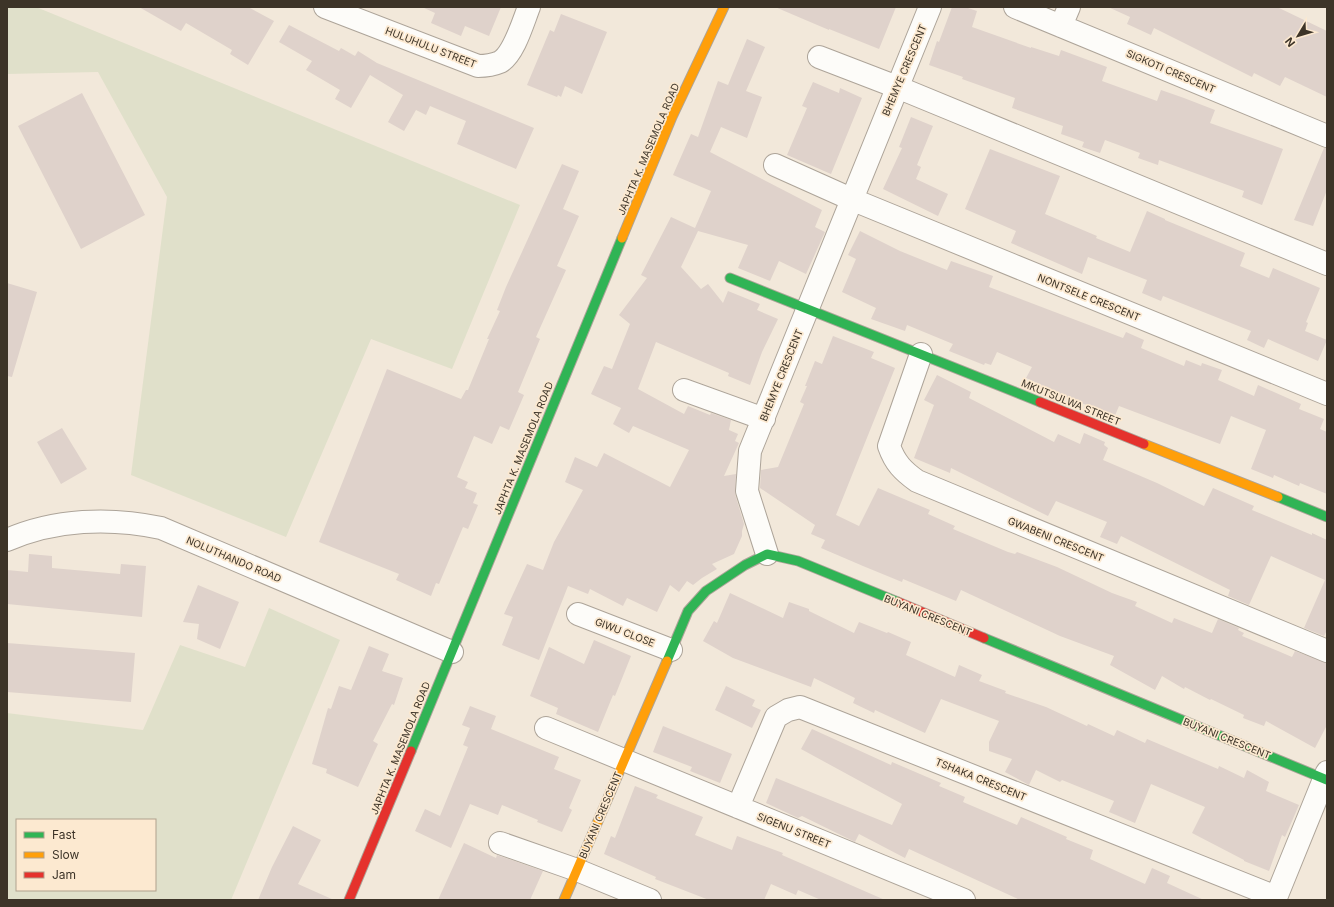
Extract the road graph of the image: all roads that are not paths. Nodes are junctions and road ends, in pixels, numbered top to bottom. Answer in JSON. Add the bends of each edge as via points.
{"nodes":[{"id":1,"x":325,"y":7,"type":"edge"},
{"id":2,"x":529,"y":7,"type":"edge"},
{"id":3,"x":724,"y":7,"type":"edge"},
{"id":4,"x":930,"y":7,"type":"edge"},
{"id":5,"x":1015,"y":7,"type":"edge"},
{"id":6,"x":1065,"y":16,"type":"edge"},
{"id":7,"x":819,"y":57,"type":"dead end"},
{"id":8,"x":897,"y":87,"type":"junction"},
{"id":9,"x":1327,"y":136,"type":"edge"},
{"id":10,"x":775,"y":165,"type":"dead end"},
{"id":11,"x":851,"y":200,"type":"junction"},
{"id":12,"x":1327,"y":264,"type":"edge"},
{"id":13,"x":730,"y":278,"type":"dead end"},
{"id":14,"x":808,"y":308,"type":"junction"},
{"id":15,"x":922,"y":354,"type":"junction"},
{"id":16,"x":684,"y":390,"type":"dead end"},
{"id":17,"x":1327,"y":394,"type":"edge"},
{"id":18,"x":764,"y":419,"type":"junction"},
{"id":19,"x":1327,"y":517,"type":"edge"},
{"id":20,"x":7,"y":540,"type":"edge"},
{"id":21,"x":767,"y":554,"type":"junction"},
{"id":22,"x":578,"y":614,"type":"dead end"},
{"id":23,"x":671,"y":650,"type":"junction"},
{"id":24,"x":1327,"y":651,"type":"edge"},
{"id":25,"x":452,"y":652,"type":"junction"},
{"id":26,"x":546,"y":728,"type":"dead end"},
{"id":27,"x":624,"y":760,"type":"junction"},
{"id":28,"x":1326,"y":777,"type":"edge"},
{"id":29,"x":738,"y":807,"type":"junction"},
{"id":30,"x":500,"y":843,"type":"dead end"},
{"id":31,"x":577,"y":870,"type":"junction"},
{"id":32,"x":1276,"y":899,"type":"edge"},
{"id":33,"x":349,"y":900,"type":"edge"},
{"id":34,"x":564,"y":900,"type":"edge"},
{"id":35,"x":650,"y":900,"type":"edge"},
{"id":36,"x":964,"y":900,"type":"edge"}],
"edges":[{"from":1,"to":2,"type":"street","name":"HULUHULU STREET","via":[[478,66],[501,62],[510,52]]},
{"from":3,"to":25,"type":"street","name":"JAPHTA K. MASEMOLA ROAD","via":[[672,117]]},
{"from":4,"to":8,"type":"street","name":"BHEMYE CRESCENT"},
{"from":5,"to":6,"type":"street","name":"SIGKOTI CRESCENT"},
{"from":6,"to":9,"type":"street","name":"SIGKOTI CRESCENT"},
{"from":7,"to":8,"type":"street"},
{"from":8,"to":11,"type":"street","name":"BHEMYE CRESCENT"},
{"from":8,"to":12,"type":"street"},
{"from":10,"to":11,"type":"street"},
{"from":11,"to":14,"type":"street","name":"BHEMYE CRESCENT"},
{"from":11,"to":17,"type":"street","name":"NONTSELE CRESCENT"},
{"from":13,"to":14,"type":"street"},
{"from":14,"to":15,"type":"street","name":"MKUTSULWA STREET"},
{"from":14,"to":18,"type":"street","name":"BHEMYE CRESCENT"},
{"from":15,"to":19,"type":"street","name":"MKUTSULWA STREET"},
{"from":15,"to":24,"type":"street","name":"GWABENI CRESCENT","via":[[889,446],[894,460],[917,481]]},
{"from":16,"to":18,"type":"street"},
{"from":18,"to":21,"type":"street","name":"BHEMYE CRESCENT","via":[[750,451],[747,491]]},
{"from":20,"to":25,"type":"street","name":"NOLUTHANDO ROAD","via":[[38,529],[70,523],[116,522],[161,528]]},
{"from":21,"to":23,"type":"street","name":"BUYANI CRESCENT","via":[[745,565],[706,591],[688,612]]},
{"from":21,"to":28,"type":"street","name":"BUYANI CRESCENT","via":[[798,561]]},
{"from":22,"to":23,"type":"street","name":"GIWU CLOSE"},
{"from":23,"to":27,"type":"street","name":"BUYANI CRESCENT"},
{"from":25,"to":33,"type":"street","name":"JAPHTA K. MASEMOLA ROAD"},
{"from":26,"to":27,"type":"street","name":"BUYANI CRESCENT"},
{"from":27,"to":29,"type":"street","name":"SIGENU STREET"},
{"from":27,"to":31,"type":"street","name":"BUYANI CRESCENT"},
{"from":28,"to":32,"type":"street"},
{"from":29,"to":32,"type":"street","name":"TSHAKA CRESCENT","via":[[776,717],[800,707]]},
{"from":29,"to":36,"type":"street","name":"SIGENU STREET"},
{"from":30,"to":31,"type":"street","name":"BUYANI CRESCENT"},
{"from":31,"to":34,"type":"street","name":"BUYANI CRESCENT"},
{"from":31,"to":35,"type":"street"}]}
